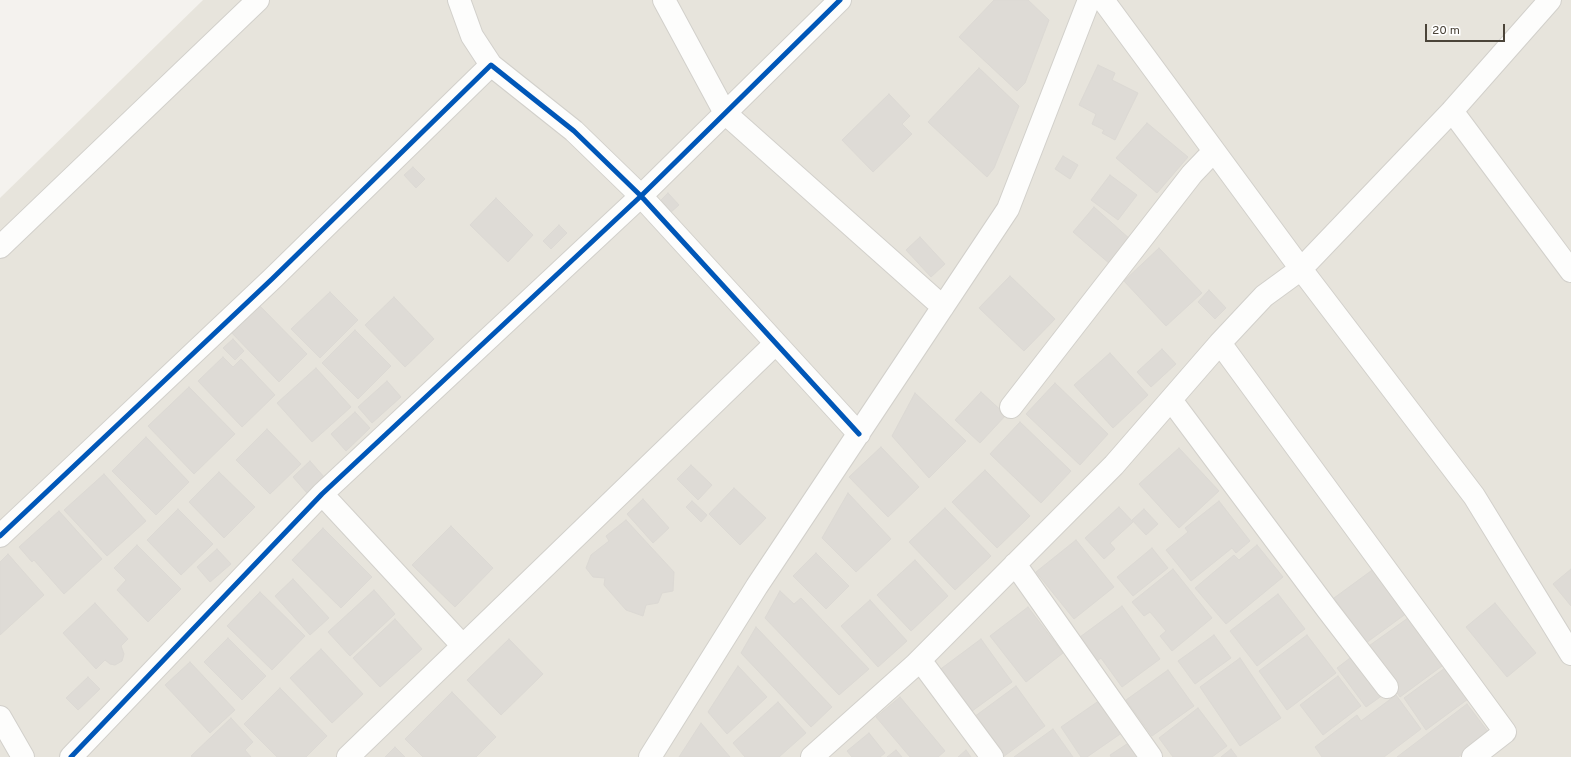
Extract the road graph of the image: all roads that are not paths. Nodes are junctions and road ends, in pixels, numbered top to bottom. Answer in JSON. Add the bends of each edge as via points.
{"nodes":[{"id":1,"x":258,"y":0,"type":"edge"},
{"id":2,"x":458,"y":0,"type":"edge"},
{"id":3,"x":664,"y":0,"type":"edge"},
{"id":4,"x":840,"y":0,"type":"edge"},
{"id":5,"x":1089,"y":0,"type":"edge"},
{"id":6,"x":1103,"y":0,"type":"edge"},
{"id":7,"x":1550,"y":0,"type":"edge"},
{"id":8,"x":491,"y":66,"type":"junction"},
{"id":9,"x":1452,"y":111,"type":"junction"},
{"id":10,"x":725,"y":113,"type":"junction"},
{"id":11,"x":1214,"y":151,"type":"junction"},
{"id":12,"x":641,"y":196,"type":"junction"},
{"id":13,"x":0,"y":247,"type":"edge"},
{"id":14,"x":1301,"y":269,"type":"junction"},
{"id":15,"x":1571,"y":271,"type":"edge"},
{"id":16,"x":943,"y":307,"type":"junction"},
{"id":17,"x":1220,"y":343,"type":"junction"},
{"id":18,"x":775,"y":344,"type":"junction"},
{"id":19,"x":1171,"y":400,"type":"junction"},
{"id":20,"x":1011,"y":407,"type":"dead end"},
{"id":21,"x":858,"y":434,"type":"junction"},
{"id":22,"x":322,"y":494,"type":"junction"},
{"id":23,"x":0,"y":536,"type":"edge"},
{"id":24,"x":1015,"y":564,"type":"junction"},
{"id":25,"x":463,"y":646,"type":"junction"},
{"id":26,"x":1571,"y":654,"type":"edge"},
{"id":27,"x":920,"y":660,"type":"junction"},
{"id":28,"x":1387,"y":687,"type":"dead end"},
{"id":29,"x":0,"y":717,"type":"edge"},
{"id":30,"x":23,"y":757,"type":"edge"},
{"id":31,"x":71,"y":757,"type":"edge"},
{"id":32,"x":348,"y":757,"type":"edge"},
{"id":33,"x":650,"y":757,"type":"edge"},
{"id":34,"x":812,"y":757,"type":"edge"},
{"id":35,"x":992,"y":757,"type":"edge"},
{"id":36,"x":1151,"y":757,"type":"edge"},
{"id":37,"x":1473,"y":757,"type":"edge"}],
"edges":[{"from":1,"to":13,"type":"street"},
{"from":2,"to":8,"type":"street","via":[[472,36]]},
{"from":3,"to":10,"type":"street"},
{"from":4,"to":10,"type":"street"},
{"from":5,"to":16,"type":"street","via":[[1008,209]]},
{"from":6,"to":11,"type":"street"},
{"from":7,"to":9,"type":"street"},
{"from":8,"to":12,"type":"street","via":[[574,131]]},
{"from":8,"to":23,"type":"street","via":[[272,279]]},
{"from":9,"to":14,"type":"street"},
{"from":9,"to":15,"type":"street"},
{"from":10,"to":12,"type":"street"},
{"from":10,"to":16,"type":"street"},
{"from":11,"to":14,"type":"street"},
{"from":11,"to":20,"type":"street","via":[[1192,174]]},
{"from":12,"to":18,"type":"street"},
{"from":12,"to":22,"type":"street"},
{"from":14,"to":17,"type":"street","via":[[1264,296]]},
{"from":14,"to":26,"type":"street","via":[[1474,496]]},
{"from":16,"to":21,"type":"street"},
{"from":17,"to":19,"type":"street"},
{"from":17,"to":37,"type":"street","via":[[1505,732]]},
{"from":18,"to":21,"type":"street"},
{"from":18,"to":25,"type":"street"},
{"from":19,"to":24,"type":"street","via":[[1114,465]]},
{"from":19,"to":28,"type":"street"},
{"from":21,"to":33,"type":"street","via":[[757,586]]},
{"from":22,"to":25,"type":"street"},
{"from":22,"to":31,"type":"street"},
{"from":24,"to":27,"type":"street"},
{"from":24,"to":36,"type":"street"},
{"from":25,"to":32,"type":"street"},
{"from":27,"to":34,"type":"street"},
{"from":27,"to":35,"type":"street"},
{"from":29,"to":30,"type":"street"}]}
